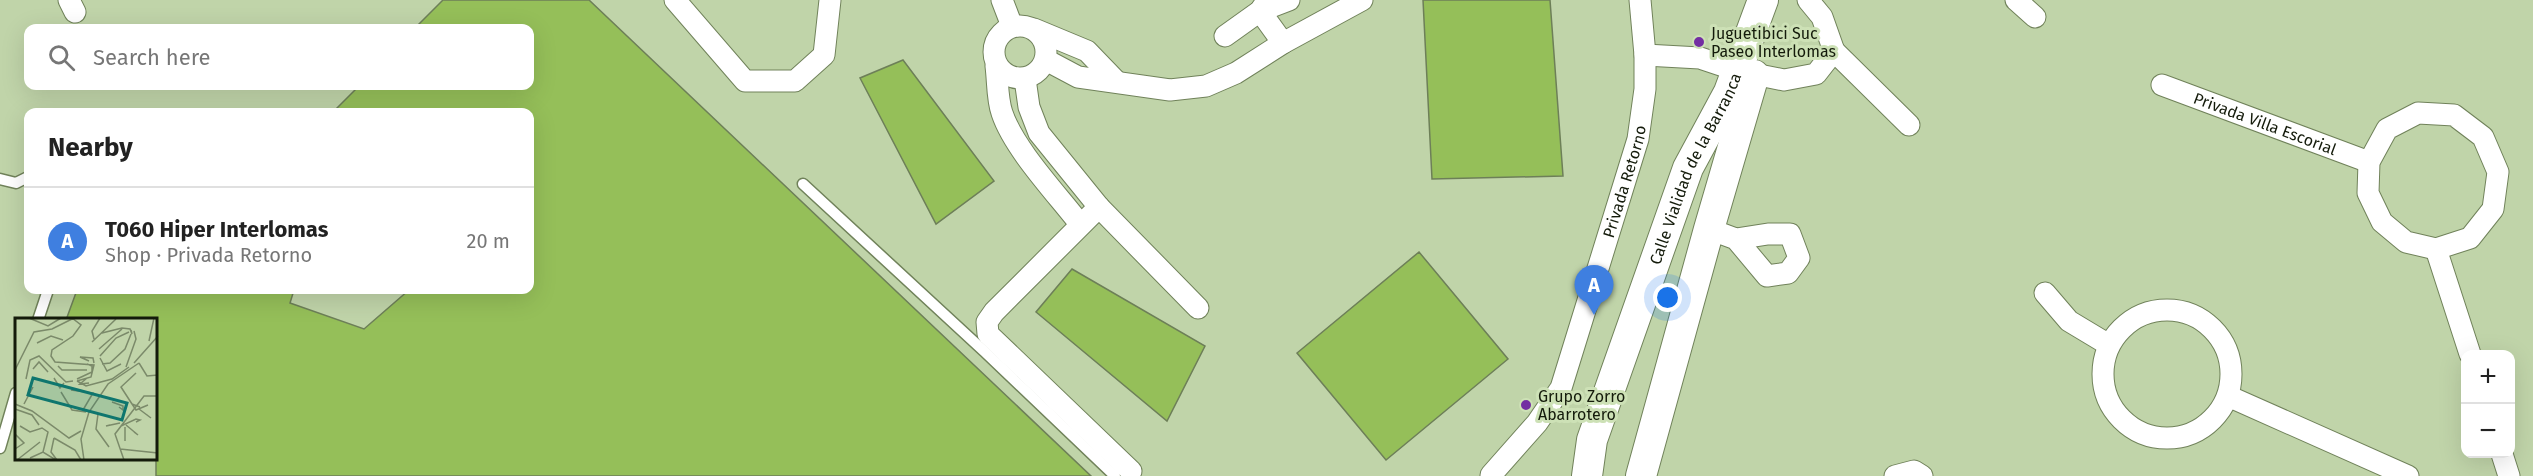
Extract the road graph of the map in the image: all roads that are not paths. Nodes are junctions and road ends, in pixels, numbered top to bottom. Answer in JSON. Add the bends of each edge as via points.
{"nodes":[{"id":1,"x":675,"y":0,"type":"edge"},
{"id":2,"x":830,"y":0,"type":"edge"},
{"id":3,"x":1002,"y":0,"type":"edge"},
{"id":4,"x":1289,"y":0,"type":"edge"},
{"id":5,"x":1362,"y":0,"type":"edge"},
{"id":6,"x":1640,"y":0,"type":"edge"},
{"id":7,"x":1742,"y":0,"type":"edge"},
{"id":8,"x":1763,"y":0,"type":"edge"},
{"id":9,"x":1780,"y":0,"type":"edge"},
{"id":10,"x":1808,"y":0,"type":"edge"},
{"id":11,"x":2016,"y":0,"type":"edge"},
{"id":12,"x":1264,"y":6,"type":"edge"},
{"id":13,"x":2036,"y":17,"type":"dead end"},
{"id":14,"x":1019,"y":26,"type":"junction"},
{"id":15,"x":1226,"y":36,"type":"dead end"},
{"id":16,"x":1283,"y":43,"type":"junction"},
{"id":17,"x":1834,"y":51,"type":"junction"},
{"id":18,"x":1646,"y":56,"type":"junction"},
{"id":19,"x":1046,"y":60,"type":"junction"},
{"id":20,"x":996,"y":66,"type":"junction"},
{"id":21,"x":1738,"y":78,"type":"junction"},
{"id":22,"x":1025,"y":79,"type":"junction"},
{"id":23,"x":1115,"y":80,"type":"junction"},
{"id":24,"x":2162,"y":85,"type":"dead end"},
{"id":25,"x":1909,"y":126,"type":"dead end"},
{"id":26,"x":1038,"y":133,"type":"junction"},
{"id":27,"x":1018,"y":145,"type":"junction"},
{"id":28,"x":2369,"y":162,"type":"junction"},
{"id":29,"x":0,"y":179,"type":"edge"},
{"id":30,"x":24,"y":179,"type":"edge"},
{"id":31,"x":803,"y":184,"type":"dead end"},
{"id":32,"x":1099,"y":207,"type":"junction"},
{"id":33,"x":1080,"y":224,"type":"junction"},
{"id":34,"x":1709,"y":229,"type":"junction"},
{"id":35,"x":1736,"y":239,"type":"junction"},
{"id":36,"x":2436,"y":249,"type":"junction"},
{"id":37,"x":2045,"y":293,"type":"dead end"},
{"id":38,"x":47,"y":294,"type":"edge"},
{"id":39,"x":1198,"y":308,"type":"dead end"},
{"id":40,"x":40,"y":318,"type":"edge"},
{"id":41,"x":2109,"y":345,"type":"junction"},
{"id":42,"x":2469,"y":350,"type":"edge"},
{"id":43,"x":15,"y":396,"type":"edge"},
{"id":44,"x":2228,"y":396,"type":"junction"},
{"id":45,"x":0,"y":448,"type":"edge"},
{"id":46,"x":2504,"y":458,"type":"edge"},
{"id":47,"x":1123,"y":473,"type":"edge"},
{"id":48,"x":1491,"y":475,"type":"edge"},
{"id":49,"x":1587,"y":476,"type":"edge"},
{"id":50,"x":1641,"y":476,"type":"edge"},
{"id":51,"x":1896,"y":476,"type":"edge"},
{"id":52,"x":1922,"y":476,"type":"edge"},
{"id":53,"x":2408,"y":476,"type":"edge"},
{"id":54,"x":2509,"y":476,"type":"edge"}],
"edges":[{"from":1,"to":2,"type":"street","via":[[745,81],[795,81],[824,56]]},
{"from":3,"to":14,"type":"street"},
{"from":4,"to":12,"type":"street"},
{"from":5,"to":16,"type":"street"},
{"from":6,"to":18,"type":"street","name":"Privada Retorno"},
{"from":7,"to":21,"type":"main road","via":[[1731,30]]},
{"from":8,"to":21,"type":"main road","name":"Calle Vialidad de la Barranca"},
{"from":9,"to":21,"type":"main road","name":"Calle Vialidad de la Barranca"},
{"from":10,"to":17,"type":"street","via":[[1822,17]]},
{"from":11,"to":13,"type":"street"},
{"from":12,"to":15,"type":"street"},
{"from":12,"to":16,"type":"street"},
{"from":14,"to":19,"type":"street","via":[[1039,33],[1046,46]]},
{"from":14,"to":20,"type":"street","via":[[999,35],[993,51]]},
{"from":14,"to":23,"type":"street","via":[[1087,51]]},
{"from":16,"to":23,"type":"street","via":[[1236,74],[1206,86],[1170,90]]},
{"from":17,"to":21,"type":"street","via":[[1816,74],[1784,80]]},
{"from":17,"to":25,"type":"street"},
{"from":18,"to":21,"type":"street","via":[[1700,58]]},
{"from":18,"to":48,"type":"street","name":"Privada Retorno","via":[[1638,139],[1561,388],[1544,415]]},
{"from":19,"to":22,"type":"street","via":[[1038,72]]},
{"from":19,"to":23,"type":"street","via":[[1078,77]]},
{"from":20,"to":22,"type":"street","via":[[1007,77]]},
{"from":20,"to":27,"type":"street","via":[[1002,112]]},
{"from":21,"to":34,"type":"main road","name":"Calle Vialidad de la Barranca"},
{"from":21,"to":49,"type":"main road","name":"Calle Vialidad de la Barranca","via":[[1688,168],[1592,440]]},
{"from":22,"to":26,"type":"street"},
{"from":24,"to":28,"type":"street","name":"Privada Villa Escorial"},
{"from":26,"to":27,"type":"street"},
{"from":26,"to":32,"type":"street"},
{"from":27,"to":33,"type":"street"},
{"from":28,"to":36,"type":"street","via":[[2368,193],[2382,222],[2406,242]]},
{"from":28,"to":36,"type":"street","via":[[2387,129],[2418,112],[2454,115],[2483,137],[2498,172],[2493,209],[2470,238]]},
{"from":29,"to":30,"type":"lane","via":[[16,183]]},
{"from":31,"to":47,"type":"lane"},
{"from":32,"to":33,"type":"street"},
{"from":32,"to":39,"type":"street"},
{"from":33,"to":47,"type":"street","via":[[994,312],[987,322],[988,334]]},
{"from":34,"to":35,"type":"street"},
{"from":34,"to":50,"type":"main road","name":"Calle Vialidad de la Barranca"},
{"from":35,"to":35,"type":"street","via":[[1767,276],[1788,273],[1799,258],[1790,234]]},
{"from":36,"to":42,"type":"street"},
{"from":37,"to":41,"type":"street","via":[[2069,321]]},
{"from":38,"to":40,"type":"lane"},
{"from":41,"to":44,"type":"street","via":[[2124,326],[2145,313],[2169,309],[2193,315],[2213,328],[2227,348],[2232,372]]},
{"from":41,"to":44,"type":"street","via":[[2102,370],[2106,396],[2120,418],[2141,434],[2167,439],[2193,434],[2214,418]]},
{"from":43,"to":45,"type":"lane"},
{"from":44,"to":53,"type":"street"},
{"from":46,"to":54,"type":"street"},
{"from":51,"to":52,"type":"street","via":[[1914,471]]}]}
